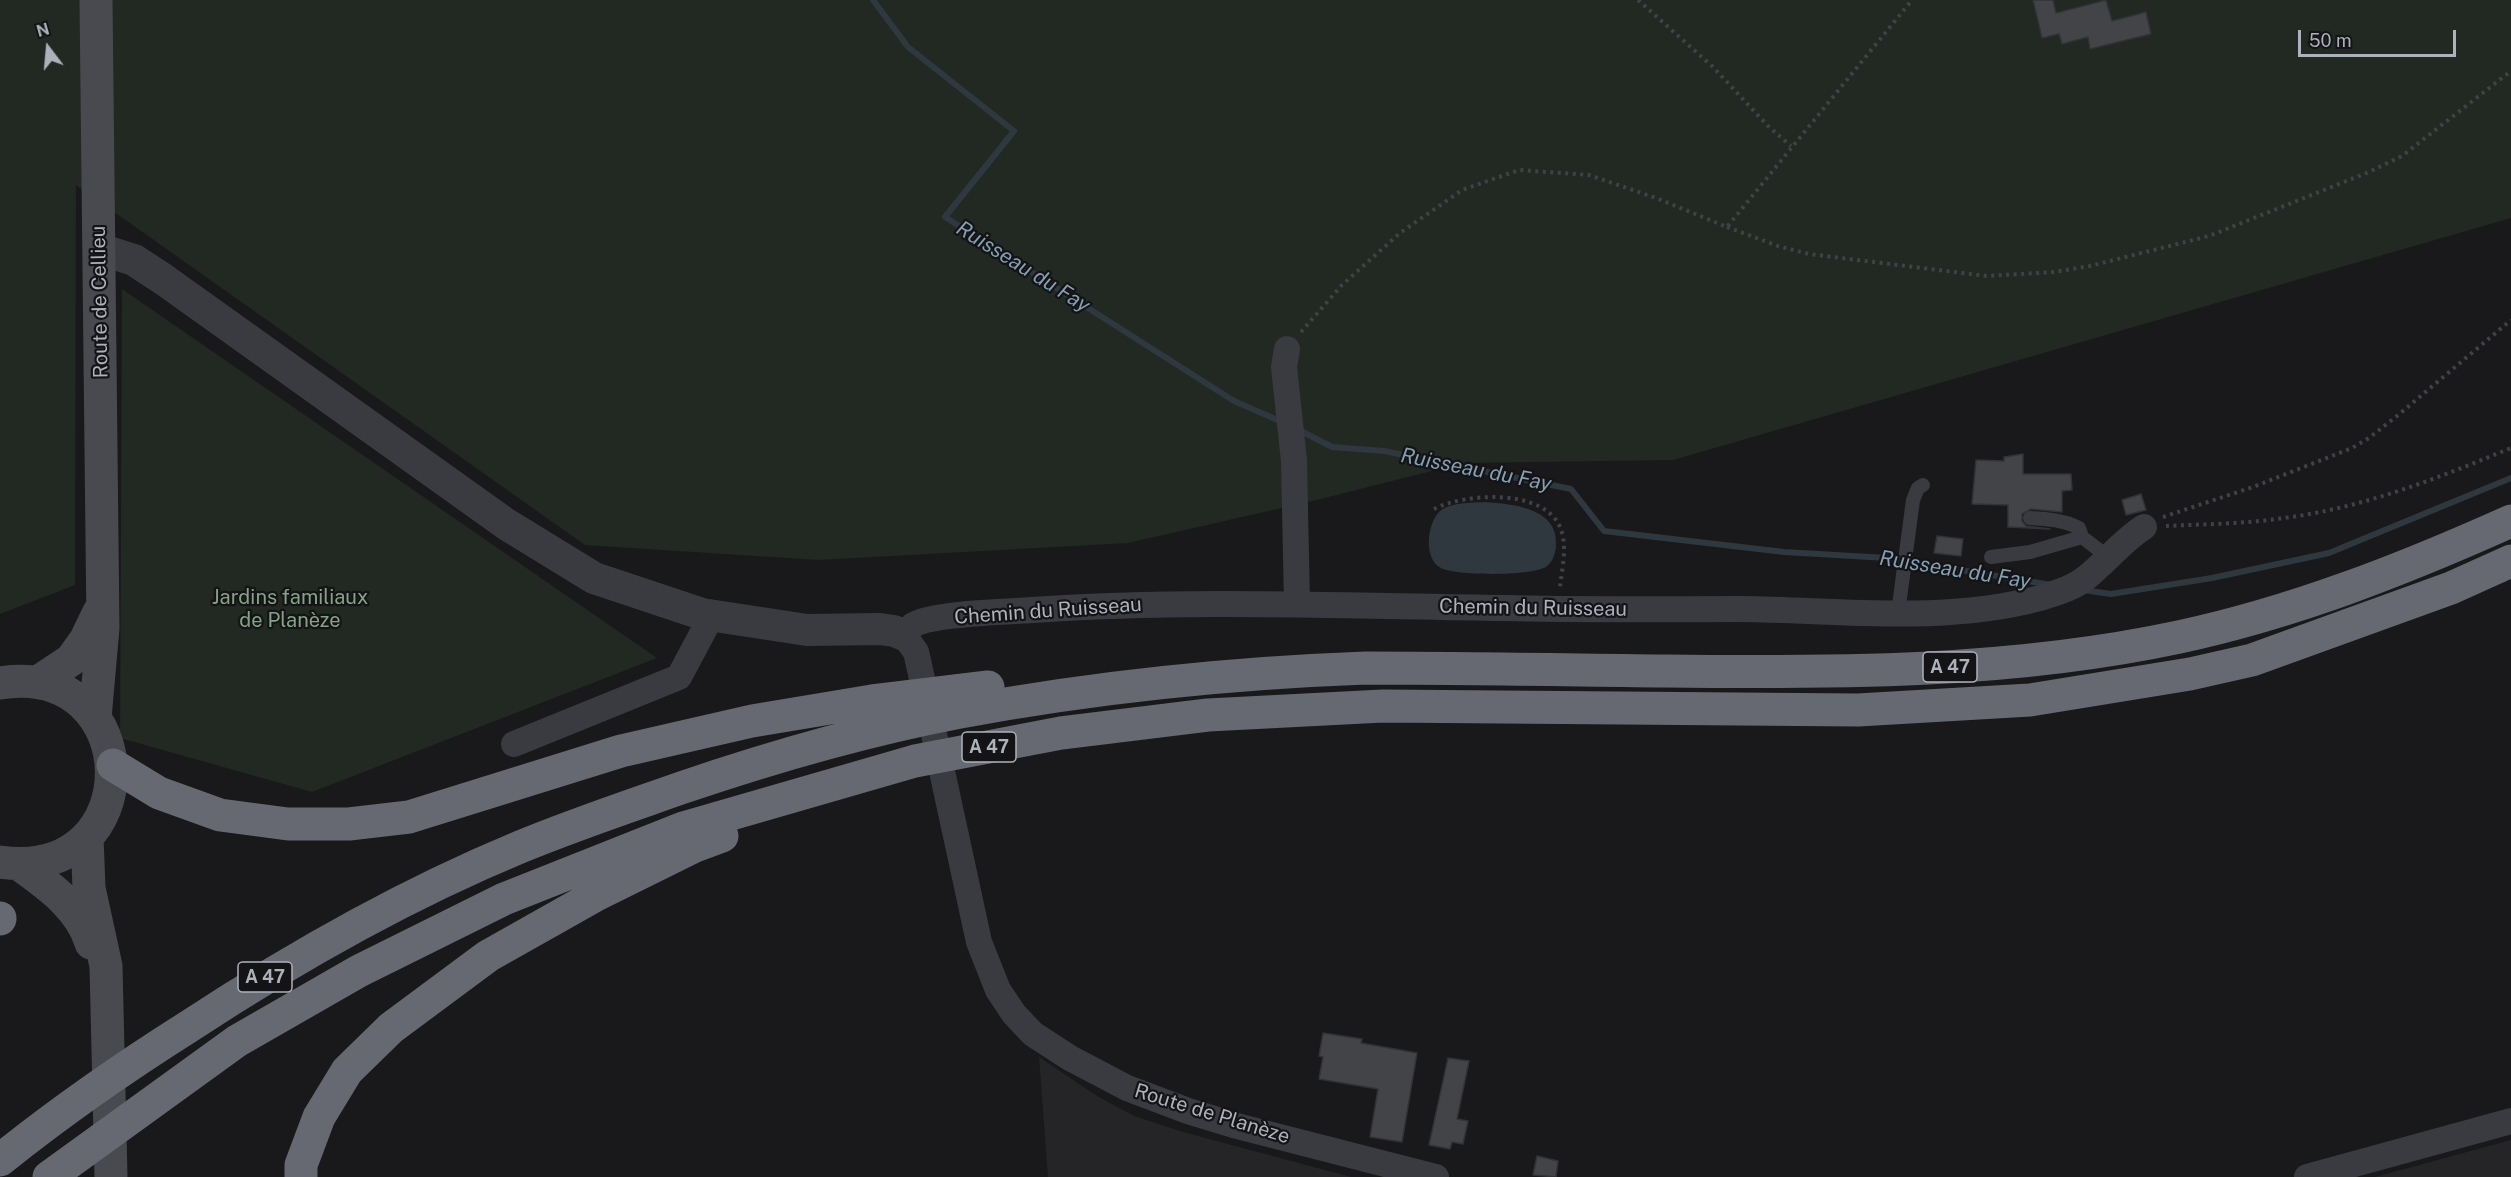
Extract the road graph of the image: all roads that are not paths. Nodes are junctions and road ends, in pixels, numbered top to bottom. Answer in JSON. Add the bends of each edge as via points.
{"nodes":[{"id":1,"x":96,"y":0,"type":"edge"},
{"id":2,"x":99,"y":249,"type":"junction"},
{"id":3,"x":1287,"y":349,"type":"road end"},
{"id":4,"x":1923,"y":485,"type":"dead end"},
{"id":5,"x":2030,"y":518,"type":"dead end"},
{"id":6,"x":2511,"y":521,"type":"edge"},
{"id":7,"x":2144,"y":527,"type":"road end"},
{"id":8,"x":2082,"y":537,"type":"junction"},
{"id":9,"x":1991,"y":556,"type":"dead end"},
{"id":10,"x":2108,"y":557,"type":"junction"},
{"id":11,"x":2511,"y":561,"type":"edge"},
{"id":12,"x":102,"y":604,"type":"junction"},
{"id":13,"x":1298,"y":604,"type":"junction"},
{"id":14,"x":1898,"y":613,"type":"junction"},
{"id":15,"x":712,"y":615,"type":"junction"},
{"id":16,"x":904,"y":635,"type":"junction"},
{"id":17,"x":38,"y":682,"type":"junction"},
{"id":18,"x":0,"y":683,"type":"edge"},
{"id":19,"x":1063,"y":695,"type":"junction"},
{"id":20,"x":95,"y":718,"type":"junction"},
{"id":21,"x":514,"y":744,"type":"dead end"},
{"id":22,"x":113,"y":765,"type":"junction"},
{"id":23,"x":839,"y":782,"type":"junction"},
{"id":24,"x":87,"y":837,"type":"junction"},
{"id":25,"x":10,"y":864,"type":"edge"},
{"id":26,"x":106,"y":997,"type":"junction"},
{"id":27,"x":2511,"y":1121,"type":"edge"},
{"id":28,"x":0,"y":1160,"type":"edge"},
{"id":29,"x":49,"y":1177,"type":"edge"},
{"id":30,"x":111,"y":1177,"type":"edge"},
{"id":31,"x":300,"y":1177,"type":"edge"},
{"id":32,"x":1436,"y":1177,"type":"edge"},
{"id":33,"x":2307,"y":1177,"type":"edge"}],
"edges":[{"from":1,"to":2,"type":"main road","name":"Route de Cellieu"},
{"from":2,"to":12,"type":"main road","name":"Route de Cellieu"},
{"from":2,"to":15,"type":"street","via":[[134,260],[163,279],[506,524],[594,578]]},
{"from":3,"to":13,"type":"street","via":[[1284,367],[1292,426]]},
{"from":4,"to":14,"type":"lane","via":[[1915,493]]},
{"from":5,"to":8,"type":"lane","via":[[2073,525]]},
{"from":6,"to":19,"type":"highway","number":"A 47","via":[[2374,579],[2244,621],[2169,639],[2051,657],[1827,672],[1366,668],[1184,679]]},
{"from":7,"to":10,"type":"street","name":"Chemin du Ruisseau"},
{"from":8,"to":9,"type":"lane","via":[[2030,552]]},
{"from":8,"to":10,"type":"lane"},
{"from":10,"to":14,"type":"street","name":"Chemin du Ruisseau","via":[[2070,587],[2037,598],[1962,610]]},
{"from":11,"to":23,"type":"highway","number":"A 47","via":[[2451,588],[2252,660],[2030,700],[1858,710],[1383,706],[1208,715],[1061,733],[915,761]]},
{"from":12,"to":17,"type":"main road","name":"Route de Cellieu","via":[[71,660]]},
{"from":12,"to":20,"type":"main road","name":"Route de Cellieu","via":[[101,671]]},
{"from":13,"to":14,"type":"street","name":"Chemin du Ruisseau"},
{"from":13,"to":16,"type":"street","name":"Chemin du Ruisseau","via":[[1135,604],[986,613],[929,620],[912,625]]},
{"from":15,"to":16,"type":"street","via":[[807,630],[880,629]]},
{"from":15,"to":21,"type":"street","via":[[679,677]]},
{"from":16,"to":32,"type":"street","name":"Route de Planèze","via":[[919,665],[979,942],[998,990],[1033,1034],[1127,1088],[1188,1111]]},
{"from":17,"to":18,"type":"main road"},
{"from":17,"to":20,"type":"main road","via":[[78,700]]},
{"from":19,"to":22,"type":"highway","via":[[1007,684],[752,721],[621,751],[409,817],[349,824],[288,824],[220,815],[159,793]]},
{"from":19,"to":28,"type":"highway","number":"A 47","via":[[957,713],[839,740],[724,774],[521,847],[400,903],[249,987],[138,1059]]},
{"from":20,"to":22,"type":"main road","via":[[106,738]]},
{"from":22,"to":24,"type":"main road","via":[[111,793],[102,818]]},
{"from":23,"to":29,"type":"highway","number":"A 47","via":[[683,828],[602,858],[504,899],[370,966],[237,1041]]},
{"from":23,"to":31,"type":"highway","via":[[790,811],[695,846],[598,894],[488,956],[391,1028],[347,1071],[319,1117]]},
{"from":24,"to":25,"type":"main road","via":[[52,859]]},
{"from":24,"to":26,"type":"main road","via":[[89,888],[102,943]]},
{"from":25,"to":26,"type":"main road","via":[[52,887],[71,908],[90,938]]},
{"from":26,"to":30,"type":"main road"},
{"from":27,"to":33,"type":"street"}]}
